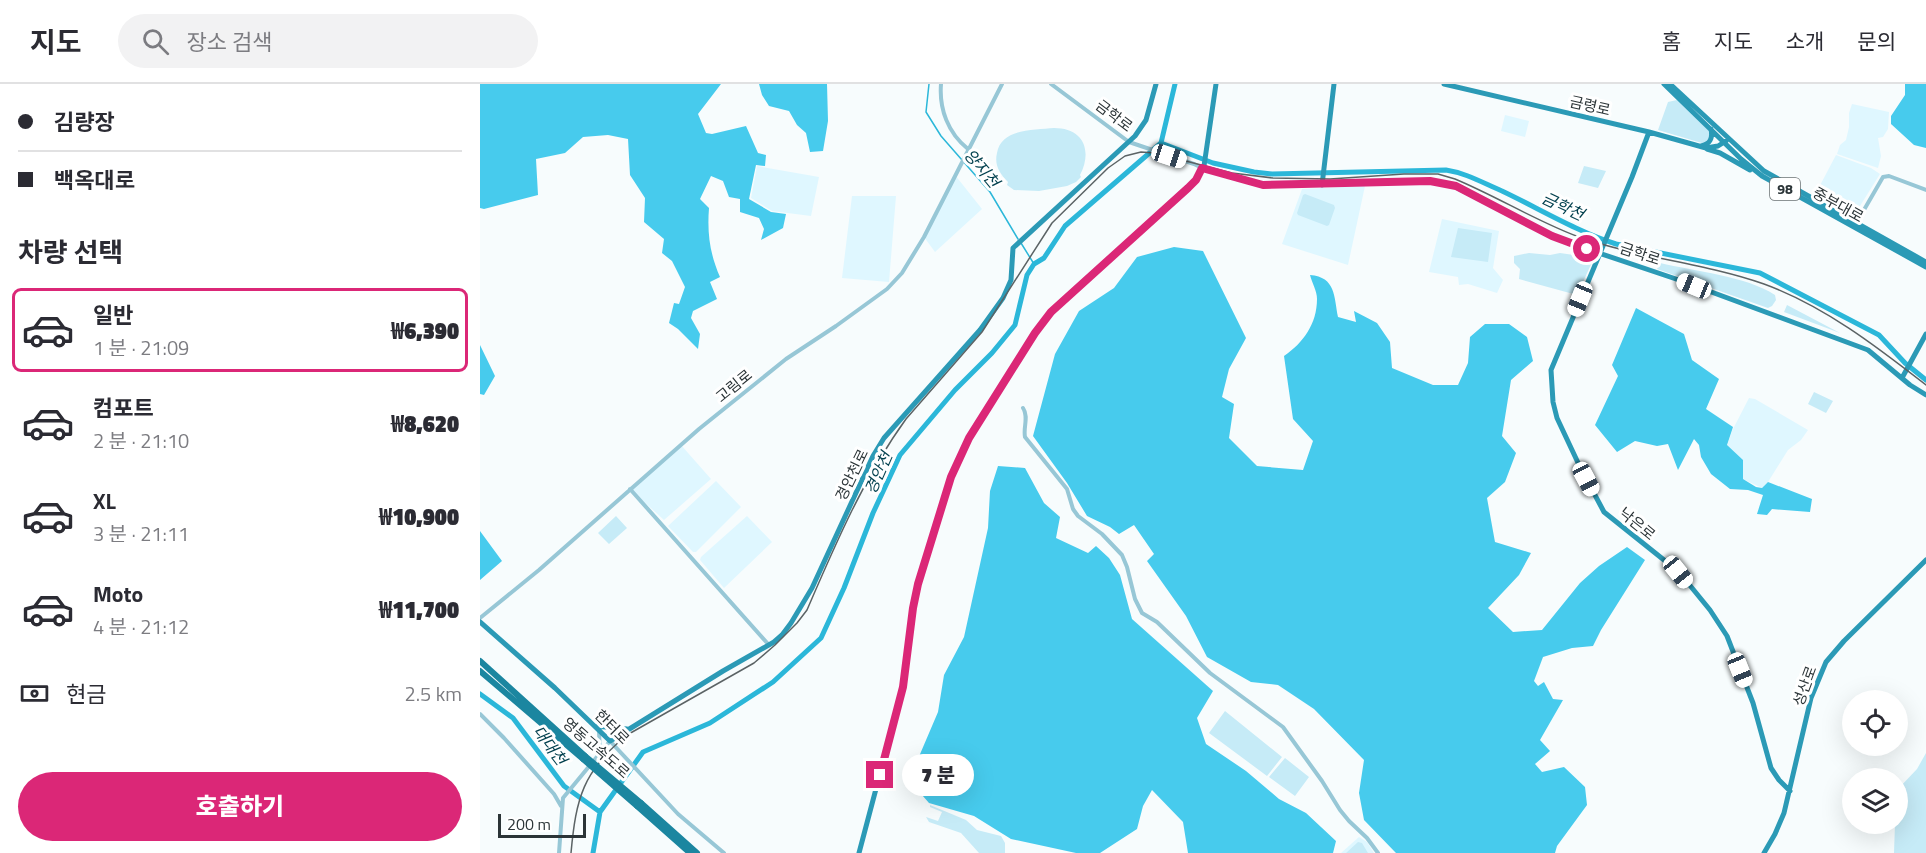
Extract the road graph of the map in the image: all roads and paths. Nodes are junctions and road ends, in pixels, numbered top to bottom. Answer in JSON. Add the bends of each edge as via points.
{"nodes":[{"id":1,"x":941,"y":84,"type":"edge"},
{"id":2,"x":1002,"y":84,"type":"edge"},
{"id":3,"x":1051,"y":84,"type":"edge"},
{"id":4,"x":1156,"y":84,"type":"edge"},
{"id":5,"x":1216,"y":84,"type":"edge"},
{"id":6,"x":1334,"y":84,"type":"edge"},
{"id":7,"x":1444,"y":84,"type":"edge"},
{"id":8,"x":1664,"y":84,"type":"edge"},
{"id":9,"x":1670,"y":84,"type":"edge"},
{"id":10,"x":1710,"y":128,"type":"junction"},
{"id":11,"x":1648,"y":132,"type":"junction"},
{"id":12,"x":1727,"y":140,"type":"junction"},
{"id":13,"x":1131,"y":143,"type":"junction"},
{"id":14,"x":1699,"y":146,"type":"junction"},
{"id":15,"x":1706,"y":148,"type":"junction"},
{"id":16,"x":968,"y":149,"type":"junction"},
{"id":17,"x":1203,"y":167,"type":"junction"},
{"id":18,"x":1762,"y":176,"type":"junction"},
{"id":19,"x":1322,"y":184,"type":"junction"},
{"id":20,"x":1926,"y":190,"type":"edge"},
{"id":21,"x":1857,"y":222,"type":"junction"},
{"id":22,"x":1599,"y":254,"type":"junction"},
{"id":23,"x":1926,"y":262,"type":"edge"},
{"id":24,"x":1926,"y":267,"type":"edge"},
{"id":25,"x":1926,"y":334,"type":"edge"},
{"id":26,"x":1903,"y":377,"type":"junction"},
{"id":27,"x":1926,"y":395,"type":"edge"},
{"id":28,"x":1023,"y":408,"type":"dead end"},
{"id":29,"x":630,"y":489,"type":"junction"},
{"id":30,"x":1926,"y":560,"type":"edge"},
{"id":31,"x":480,"y":620,"type":"edge"},
{"id":32,"x":768,"y":645,"type":"junction"},
{"id":33,"x":480,"y":661,"type":"edge"},
{"id":34,"x":480,"y":671,"type":"edge"},
{"id":35,"x":480,"y":714,"type":"edge"},
{"id":36,"x":597,"y":728,"type":"junction"},
{"id":37,"x":629,"y":730,"type":"junction"},
{"id":38,"x":612,"y":743,"type":"junction"},
{"id":39,"x":599,"y":754,"type":"junction"},
{"id":40,"x":584,"y":757,"type":"junction"},
{"id":41,"x":1793,"y":778,"type":"junction"},
{"id":42,"x":1780,"y":782,"type":"junction"},
{"id":43,"x":1790,"y":791,"type":"junction"},
{"id":44,"x":1786,"y":802,"type":"junction"},
{"id":45,"x":639,"y":805,"type":"junction"},
{"id":46,"x":562,"y":807,"type":"junction"},
{"id":47,"x":559,"y":853,"type":"edge"},
{"id":48,"x":690,"y":853,"type":"edge"},
{"id":49,"x":698,"y":853,"type":"edge"},
{"id":50,"x":724,"y":853,"type":"edge"},
{"id":51,"x":859,"y":853,"type":"edge"},
{"id":52,"x":1378,"y":853,"type":"edge"},
{"id":53,"x":1764,"y":853,"type":"edge"}],
"edges":[{"from":1,"to":16,"type":"street","via":[[946,121]]},
{"from":2,"to":16,"type":"street","name":"고림로"},
{"from":3,"to":13,"type":"street","name":"금학로"},
{"from":4,"to":13,"type":"main road","name":"경안천로","via":[[1146,120]]},
{"from":5,"to":17,"type":"main road"},
{"from":6,"to":19,"type":"main road"},
{"from":7,"to":11,"type":"main road","name":"금령로"},
{"from":8,"to":10,"type":"main road","name":"중부대로","number":"98"},
{"from":9,"to":12,"type":"main road","name":"중부대로","number":"98"},
{"from":10,"to":12,"type":"main road","name":"중부대로","number":"98"},
{"from":10,"to":14,"type":"main road","via":[[1711,141]]},
{"from":11,"to":14,"type":"main road","name":"금령로"},
{"from":11,"to":22,"type":"main road","name":"낙은로"},
{"from":12,"to":15,"type":"main road","via":[[1718,147]]},
{"from":12,"to":18,"type":"main road","name":"중부대로","number":"98","via":[[1741,159]]},
{"from":12,"to":21,"type":"main road","name":"중부대로","number":"98","via":[[1764,171]]},
{"from":13,"to":17,"type":"street","name":"금학로"},
{"from":13,"to":32,"type":"main road","name":"경안천로","via":[[1013,248],[1011,279],[1003,298],[980,330],[884,438],[802,604],[782,635]]},
{"from":14,"to":15,"type":"main road","name":"금령로"},
{"from":15,"to":18,"type":"main road","name":"금령로"},
{"from":16,"to":29,"type":"street","name":"고림로","via":[[921,242],[887,290],[786,359]]},
{"from":17,"to":19,"type":"main road","name":"금학로","via":[[1263,185]]},
{"from":17,"to":51,"type":"main road","via":[[1188,188],[1051,312],[964,447],[918,584],[903,687]]},
{"from":18,"to":24,"type":"main road","name":"중부대로","number":"98"},
{"from":19,"to":22,"type":"main road","name":"금학로","via":[[1430,181],[1452,185],[1552,236]]},
{"from":20,"to":21,"type":"street","via":[[1883,177]]},
{"from":21,"to":23,"type":"main road","name":"중부대로","number":"98"},
{"from":22,"to":26,"type":"main road","name":"금학로","via":[[1868,350]]},
{"from":22,"to":42,"type":"main road","name":"낙은로","via":[[1551,370],[1557,418],[1604,512],[1678,572],[1727,636],[1753,703],[1768,758]]},
{"from":25,"to":26,"type":"main road"},
{"from":26,"to":27,"type":"main road","name":"금학로"},
{"from":28,"to":52,"type":"street","via":[[1027,417],[1025,437],[1067,489],[1078,516],[1122,555],[1142,613],[1157,622],[1210,673],[1283,727],[1340,810]]},
{"from":29,"to":31,"type":"street","name":"고림로"},
{"from":29,"to":32,"type":"street"},
{"from":30,"to":41,"type":"main road","name":"성산로","via":[[1826,662],[1811,698]]},
{"from":31,"to":36,"type":"main road","name":"한터로"},
{"from":32,"to":37,"type":"main road","name":"경안천로"},
{"from":33,"to":40,"type":"highway","name":"영동고속도로"},
{"from":34,"to":40,"type":"highway","name":"영동고속도로"},
{"from":35,"to":46,"type":"street"},
{"from":36,"to":37,"type":"main road"},
{"from":36,"to":38,"type":"main road","name":"한터로"},
{"from":36,"to":39,"type":"street"},
{"from":37,"to":38,"type":"main road","name":"경안천로"},
{"from":38,"to":39,"type":"street","name":"경안천로"},
{"from":38,"to":50,"type":"street","name":"한터로","via":[[678,814]]},
{"from":39,"to":46,"type":"street","name":"경안천로","via":[[563,798]]},
{"from":40,"to":45,"type":"highway","name":"영동고속도로","bridge":true},
{"from":41,"to":42,"type":"main road"},
{"from":41,"to":43,"type":"main road","name":"성산로"},
{"from":42,"to":43,"type":"main road","name":"낙은로"},
{"from":42,"to":44,"type":"main road"},
{"from":43,"to":44,"type":"main road","name":"성산로"},
{"from":44,"to":53,"type":"main road","name":"성산로"},
{"from":45,"to":48,"type":"highway","name":"영동고속도로"},
{"from":45,"to":49,"type":"highway","name":"영동고속도로"},
{"from":46,"to":47,"type":"street","name":"경안천로"}]}
